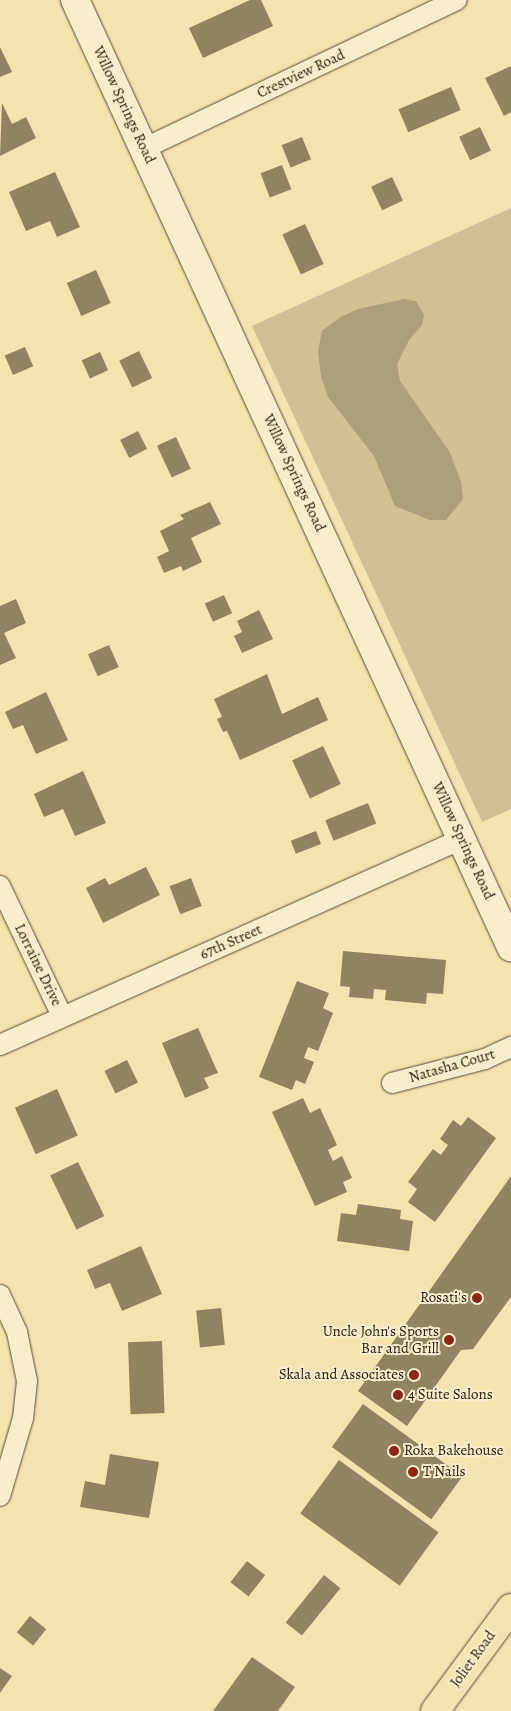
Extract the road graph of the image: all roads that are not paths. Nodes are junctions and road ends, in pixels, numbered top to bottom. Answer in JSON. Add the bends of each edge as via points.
{"nodes":[{"id":1,"x":75,"y":0,"type":"edge"},
{"id":2,"x":457,"y":0,"type":"edge"},
{"id":3,"x":145,"y":148,"type":"junction"},
{"id":4,"x":462,"y":839,"type":"junction"},
{"id":5,"x":0,"y":886,"type":"edge"},
{"id":6,"x":511,"y":947,"type":"edge"},
{"id":7,"x":62,"y":1016,"type":"junction"},
{"id":8,"x":0,"y":1045,"type":"edge"},
{"id":9,"x":511,"y":1047,"type":"edge"},
{"id":10,"x":392,"y":1083,"type":"dead end"},
{"id":11,"x":0,"y":1295,"type":"edge"},
{"id":12,"x":0,"y":1496,"type":"edge"},
{"id":13,"x":511,"y":1608,"type":"edge"},
{"id":14,"x":435,"y":1711,"type":"edge"}],
"edges":[{"from":1,"to":3,"type":"main road","name":"Willow Springs Road"},
{"from":2,"to":3,"type":"street","name":"Crestview Road"},
{"from":3,"to":4,"type":"main road","name":"Willow Springs Road"},
{"from":4,"to":6,"type":"main road","name":"Willow Springs Road"},
{"from":4,"to":7,"type":"street","name":"67th Street"},
{"from":5,"to":7,"type":"street","name":"Lorraine Drive"},
{"from":7,"to":8,"type":"street","name":"67th Street"},
{"from":9,"to":10,"type":"street","name":"Natasha Court","via":[[484,1059]]},
{"from":11,"to":12,"type":"street","via":[[17,1332],[27,1381],[23,1418]]},
{"from":13,"to":14,"type":"main road","name":"Joliet Road"}]}
